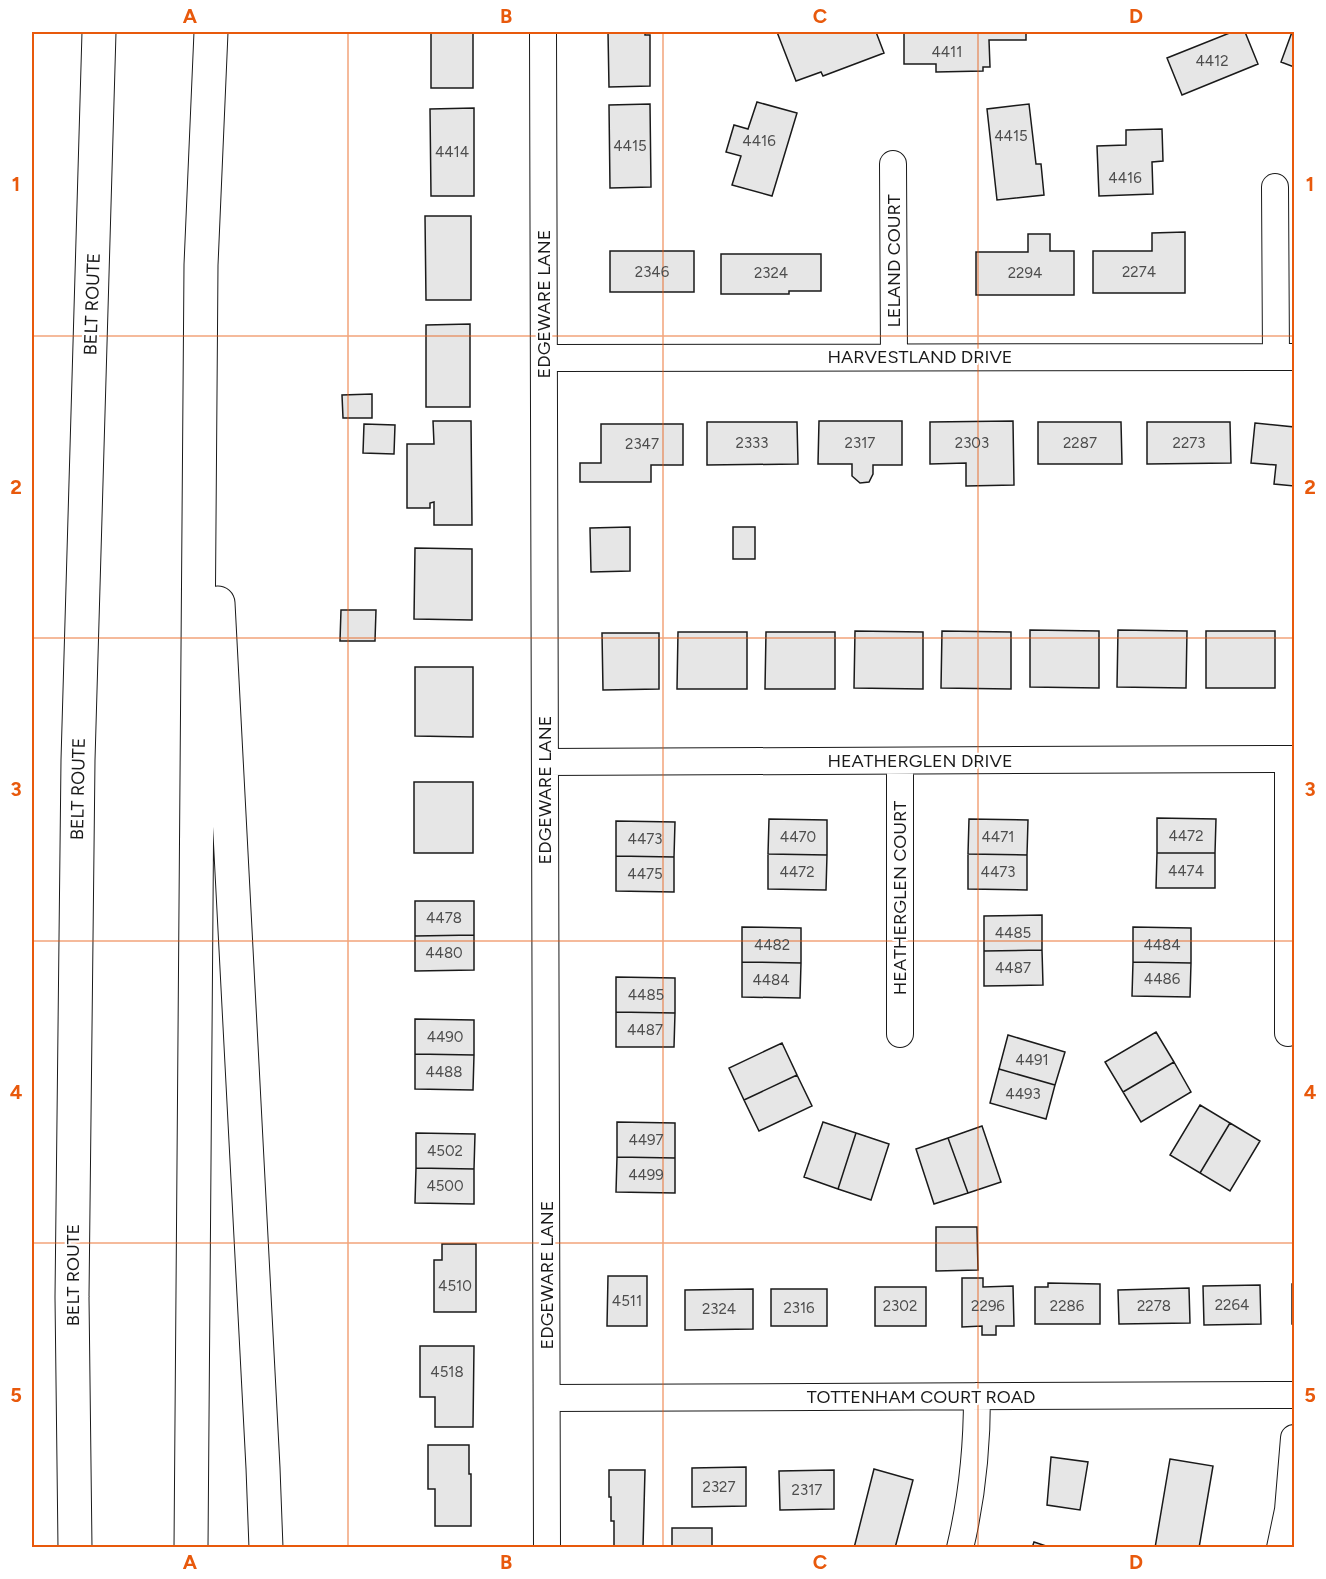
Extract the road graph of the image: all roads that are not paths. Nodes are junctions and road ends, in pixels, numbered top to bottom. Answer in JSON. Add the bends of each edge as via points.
{"nodes":[{"id":1,"x":99,"y":32,"type":"edge"},
{"id":2,"x":211,"y":32,"type":"edge"},
{"id":3,"x":543,"y":32,"type":"edge"},
{"id":4,"x":893,"y":164,"type":"dead end"},
{"id":5,"x":1275,"y":187,"type":"dead end"},
{"id":6,"x":201,"y":266,"type":"junction"},
{"id":7,"x":894,"y":357,"type":"junction"},
{"id":8,"x":1285,"y":357,"type":"edge"},
{"id":9,"x":544,"y":358,"type":"junction"},
{"id":10,"x":1291,"y":759,"type":"edge"},
{"id":11,"x":900,"y":761,"type":"junction"},
{"id":12,"x":545,"y":762,"type":"junction"},
{"id":13,"x":1288,"y":1033,"type":"dead end"},
{"id":14,"x":900,"y":1034,"type":"dead end"},
{"id":15,"x":1294,"y":1395,"type":"edge"},
{"id":16,"x":977,"y":1396,"type":"junction"},
{"id":17,"x":548,"y":1398,"type":"junction"},
{"id":18,"x":1294,"y":1438,"type":"edge"},
{"id":19,"x":75,"y":1548,"type":"edge"},
{"id":20,"x":191,"y":1548,"type":"edge"},
{"id":21,"x":266,"y":1548,"type":"edge"},
{"id":22,"x":547,"y":1548,"type":"edge"},
{"id":23,"x":960,"y":1548,"type":"edge"},
{"id":24,"x":1280,"y":1548,"type":"edge"}],
"edges":[{"from":1,"to":19,"type":"highway","name":"BELT ROUTE","via":[[78,760],[72,1297]]},
{"from":2,"to":6,"type":"highway"},
{"from":3,"to":9,"type":"street","name":"EDGEWARE LANE"},
{"from":4,"to":7,"type":"street","name":"LELAND COURT"},
{"from":5,"to":8,"type":"street"},
{"from":6,"to":20,"type":"highway"},
{"from":6,"to":21,"type":"highway"},
{"from":7,"to":8,"type":"street","name":"HARVESTLAND DRIVE"},
{"from":7,"to":9,"type":"street","name":"HARVESTLAND DRIVE"},
{"from":9,"to":12,"type":"street","name":"EDGEWARE LANE"},
{"from":10,"to":11,"type":"street","name":"HEATHERGLEN DRIVE"},
{"from":10,"to":13,"type":"street"},
{"from":11,"to":12,"type":"street","name":"HEATHERGLEN DRIVE"},
{"from":11,"to":14,"type":"street","name":"HEATHERGLEN COURT"},
{"from":12,"to":17,"type":"street","name":"EDGEWARE LANE"},
{"from":15,"to":16,"type":"street","name":"TOTTENHAM COURT ROAD"},
{"from":16,"to":17,"type":"street","name":"TOTTENHAM COURT ROAD"},
{"from":16,"to":23,"type":"street","via":[[973,1479]]},
{"from":17,"to":22,"type":"street","name":"EDGEWARE LANE"},
{"from":18,"to":24,"type":"street","via":[[1288,1510]]}]}
